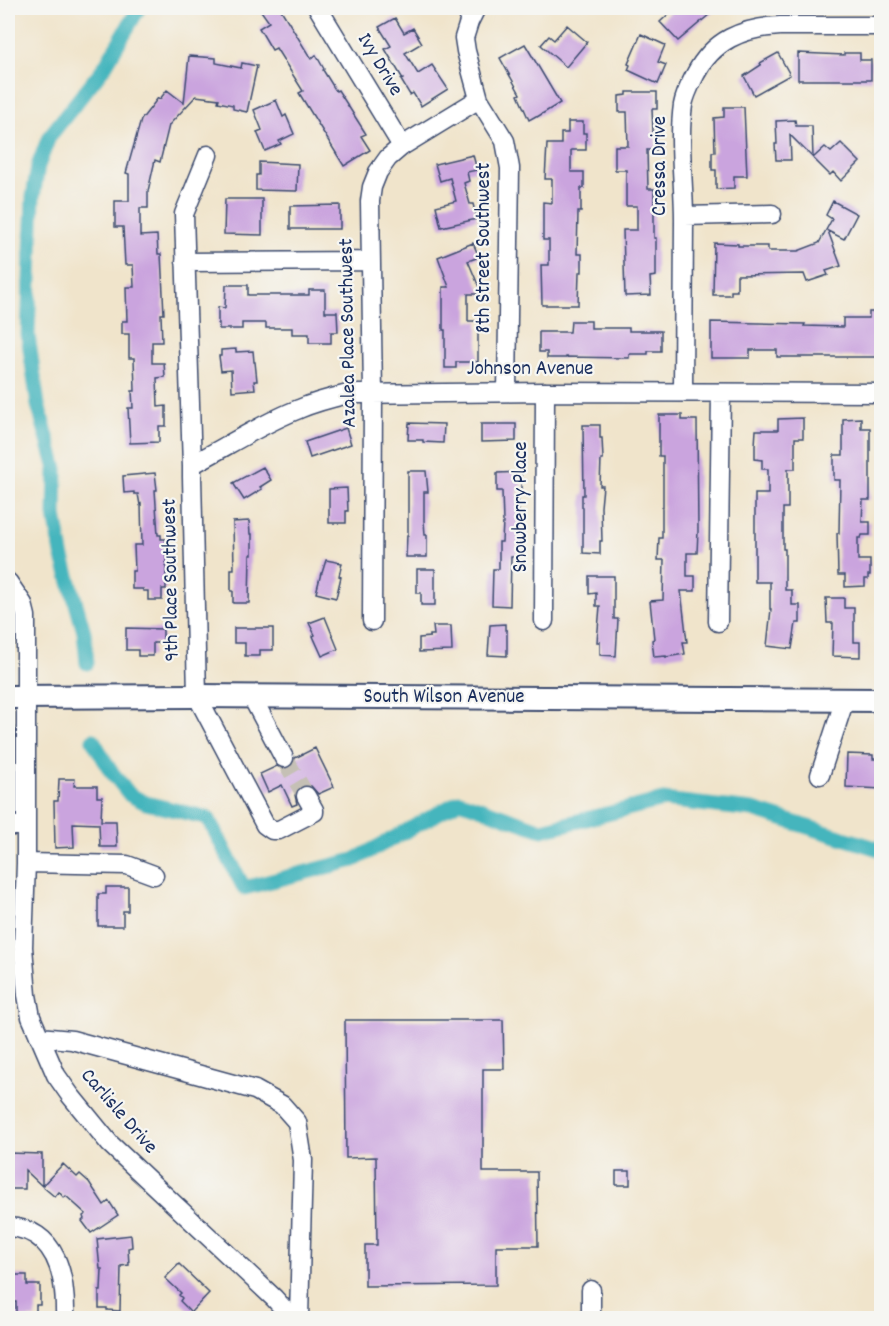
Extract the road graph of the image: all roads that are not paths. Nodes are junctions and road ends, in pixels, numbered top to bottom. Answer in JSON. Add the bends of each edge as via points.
{"nodes":[{"id":1,"x":318,"y":8,"type":"edge"},
{"id":2,"x":476,"y":8,"type":"edge"},
{"id":3,"x":882,"y":26,"type":"edge"},
{"id":4,"x":479,"y":99,"type":"junction"},
{"id":5,"x":402,"y":146,"type":"junction"},
{"id":6,"x":208,"y":155,"type":"dead end"},
{"id":7,"x":772,"y":214,"type":"dead end"},
{"id":8,"x":684,"y":216,"type":"junction"},
{"id":9,"x":371,"y":261,"type":"junction"},
{"id":10,"x":185,"y":262,"type":"junction"},
{"id":11,"x":507,"y":392,"type":"junction"},
{"id":12,"x":545,"y":392,"type":"junction"},
{"id":13,"x":683,"y":392,"type":"junction"},
{"id":14,"x":373,"y":393,"type":"junction"},
{"id":15,"x":721,"y":393,"type":"junction"},
{"id":16,"x":882,"y":393,"type":"edge"},
{"id":17,"x":194,"y":465,"type":"junction"},
{"id":18,"x":8,"y":582,"type":"edge"},
{"id":19,"x":372,"y":621,"type":"dead end"},
{"id":20,"x":544,"y":621,"type":"dead end"},
{"id":21,"x":717,"y":622,"type":"dead end"},
{"id":22,"x":197,"y":696,"type":"junction"},
{"id":23,"x":16,"y":697,"type":"edge"},
{"id":24,"x":252,"y":697,"type":"junction"},
{"id":25,"x":845,"y":699,"type":"junction"},
{"id":26,"x":882,"y":700,"type":"edge"},
{"id":27,"x":284,"y":758,"type":"tunnel mouth"},
{"id":28,"x":820,"y":775,"type":"dead end"},
{"id":29,"x":306,"y":796,"type":"tunnel mouth"},
{"id":30,"x":17,"y":826,"type":"edge"},
{"id":31,"x":26,"y":863,"type":"junction"},
{"id":32,"x":154,"y":875,"type":"dead end"},
{"id":33,"x":15,"y":947,"type":"edge"},
{"id":34,"x":39,"y":1037,"type":"junction"},
{"id":35,"x":8,"y":1227,"type":"edge"},
{"id":36,"x":591,"y":1290,"type":"dead end"},
{"id":37,"x":65,"y":1318,"type":"edge"},
{"id":38,"x":292,"y":1318,"type":"edge"},
{"id":39,"x":299,"y":1318,"type":"edge"},
{"id":40,"x":591,"y":1318,"type":"edge"}],
"edges":[{"from":1,"to":5,"type":"street","name":"Ivy Drive"},
{"from":2,"to":4,"type":"street","name":"8th Street Southwest","via":[[464,38]]},
{"from":3,"to":8,"type":"street","name":"Cressa Drive","via":[[768,26],[741,32],[720,44],[700,64],[683,102]]},
{"from":4,"to":5,"type":"street","name":"Azalea Place Southwest"},
{"from":4,"to":11,"type":"street","name":"8th Street Southwest","via":[[505,141],[510,168]]},
{"from":5,"to":9,"type":"street","name":"Azalea Place Southwest","via":[[388,158],[372,187]]},
{"from":6,"to":10,"type":"street","name":"9th Place Southwest","via":[[184,214]]},
{"from":7,"to":8,"type":"street"},
{"from":8,"to":13,"type":"street","name":"Cressa Drive"},
{"from":9,"to":10,"type":"street"},
{"from":9,"to":14,"type":"street","name":"Azalea Place Southwest"},
{"from":10,"to":17,"type":"street","name":"9th Place Southwest"},
{"from":11,"to":12,"type":"street","name":"Johnson Avenue"},
{"from":11,"to":14,"type":"street","name":"Johnson Avenue"},
{"from":12,"to":13,"type":"street","name":"Johnson Avenue"},
{"from":12,"to":20,"type":"street","name":"Snowberry Place"},
{"from":13,"to":15,"type":"street","name":"Johnson Avenue"},
{"from":14,"to":17,"type":"street","name":"Johnson Avenue","via":[[348,394],[298,409]]},
{"from":14,"to":19,"type":"street","name":"Azalea Place Southwest"},
{"from":15,"to":16,"type":"street","name":"Johnson Avenue"},
{"from":15,"to":21,"type":"street"},
{"from":17,"to":22,"type":"street","name":"9th Place Southwest"},
{"from":18,"to":23,"type":"street","name":"Carlisle Drive","via":[[26,616]]},
{"from":22,"to":23,"type":"main road","name":"South Wilson Avenue"},
{"from":22,"to":24,"type":"main road","name":"South Wilson Avenue"},
{"from":22,"to":29,"type":"street","via":[[265,825],[279,830],[314,812]]},
{"from":23,"to":30,"type":"street","name":"Carlisle Drive"},
{"from":24,"to":25,"type":"main road","name":"South Wilson Avenue"},
{"from":24,"to":27,"type":"street"},
{"from":25,"to":26,"type":"main road","name":"South Wilson Avenue"},
{"from":25,"to":28,"type":"street"},
{"from":30,"to":31,"type":"street","name":"Carlisle Drive"},
{"from":31,"to":32,"type":"street","via":[[127,865]]},
{"from":31,"to":33,"type":"street","name":"Carlisle Drive"},
{"from":33,"to":34,"type":"street","name":"Carlisle Drive"},
{"from":34,"to":38,"type":"street","name":"Carlisle Drive","via":[[56,1074],[110,1144]]},
{"from":34,"to":39,"type":"street","via":[[72,1040],[255,1090],[282,1105],[297,1122],[303,1160]]},
{"from":35,"to":37,"type":"street","via":[[32,1232],[57,1259]]},
{"from":36,"to":40,"type":"street"}]}
